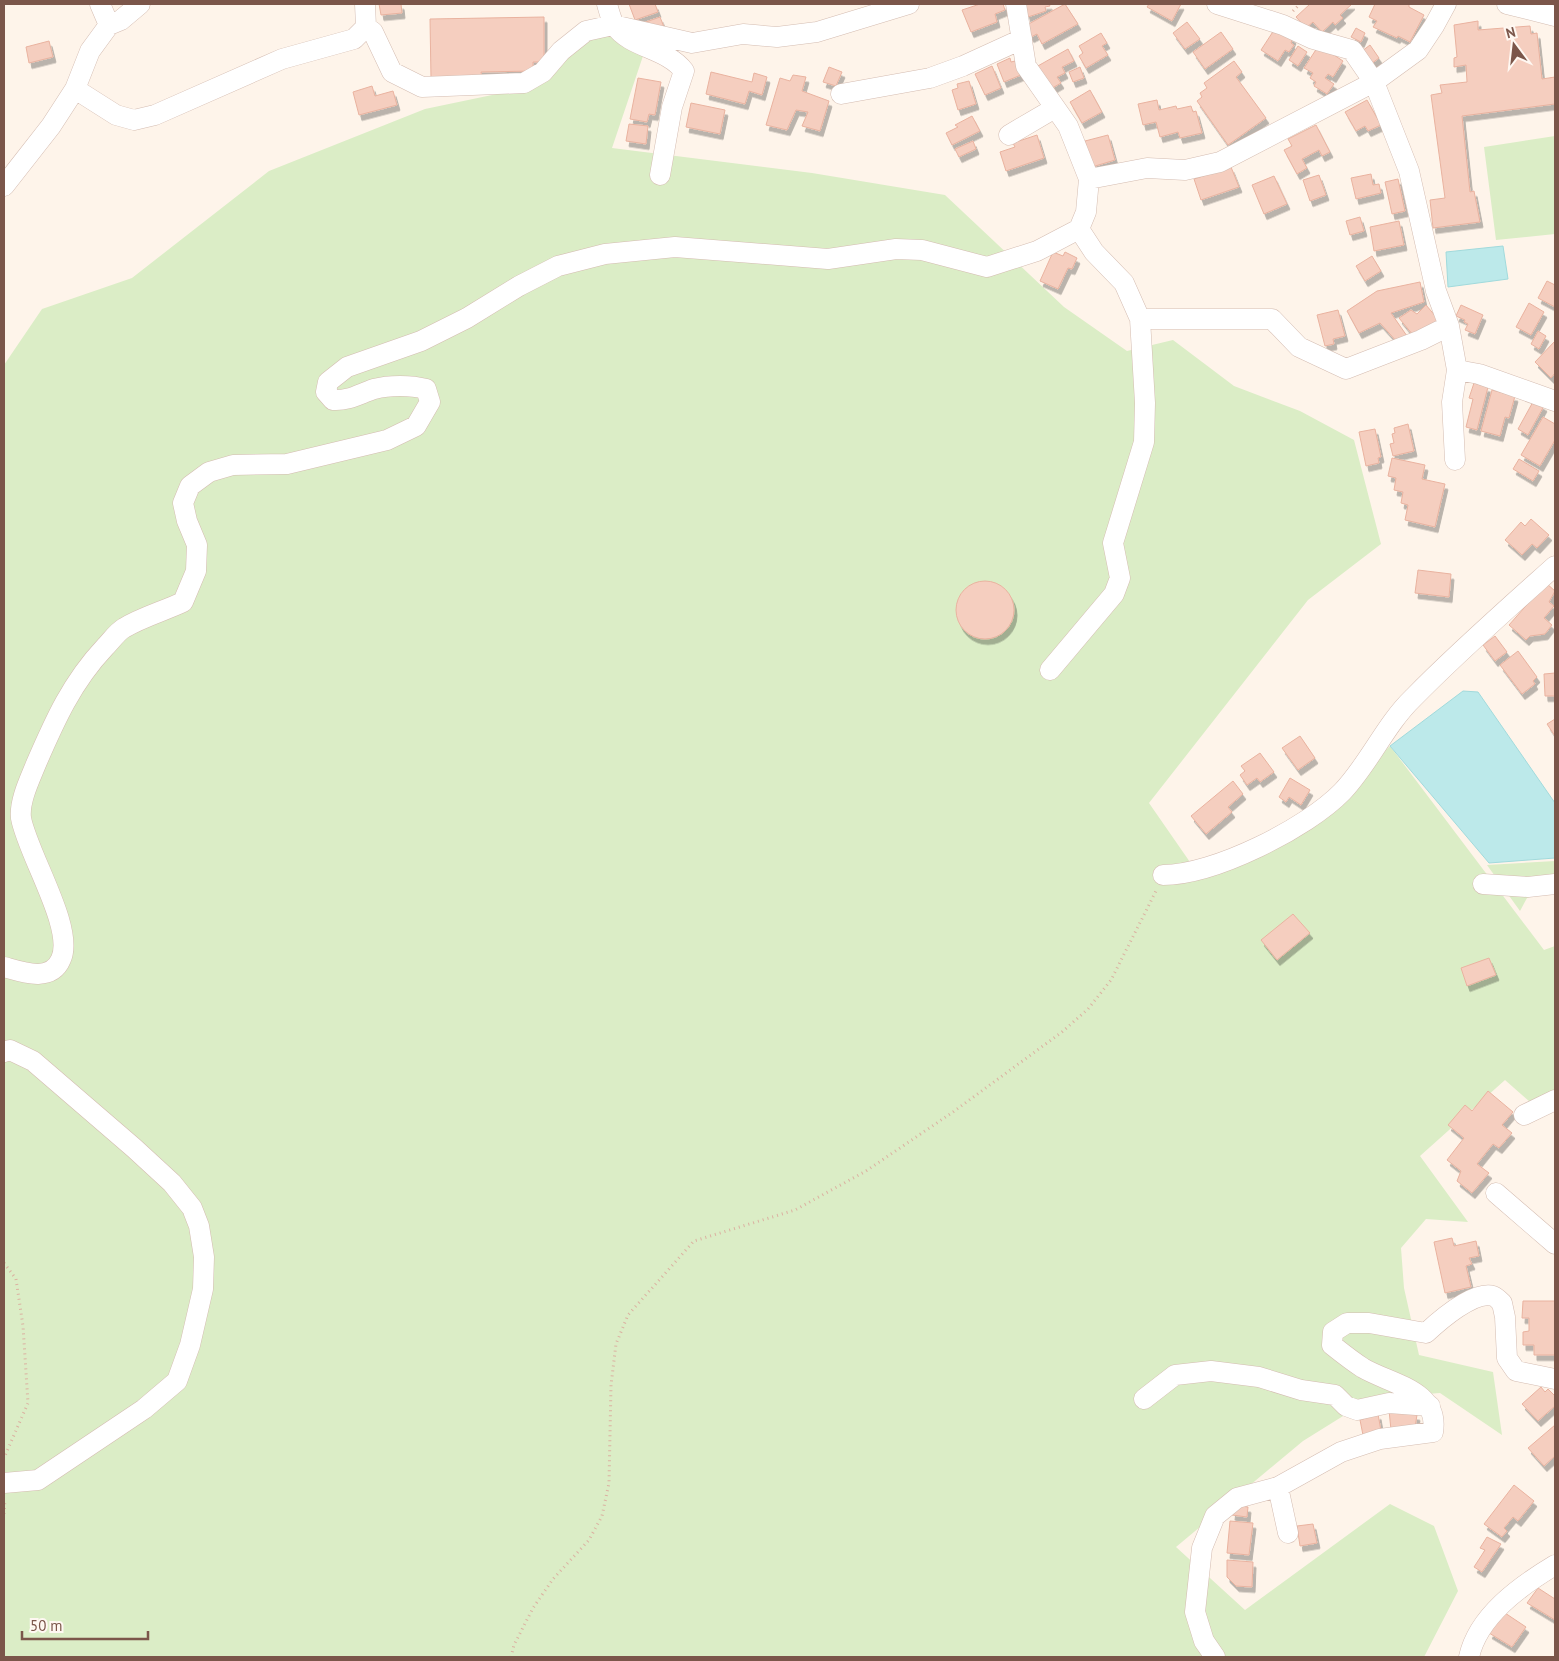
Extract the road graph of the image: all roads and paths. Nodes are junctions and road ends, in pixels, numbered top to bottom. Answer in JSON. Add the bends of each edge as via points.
{"nodes":[{"id":1,"x":100,"y":4,"type":"edge"},
{"id":2,"x":140,"y":4,"type":"edge"},
{"id":3,"x":364,"y":4,"type":"edge"},
{"id":4,"x":607,"y":4,"type":"edge"},
{"id":5,"x":908,"y":4,"type":"edge"},
{"id":6,"x":1016,"y":4,"type":"edge"},
{"id":7,"x":1217,"y":4,"type":"edge"},
{"id":8,"x":1446,"y":4,"type":"edge"},
{"id":9,"x":1507,"y":4,"type":"edge"},
{"id":10,"x":1555,"y":16,"type":"edge"},
{"id":11,"x":109,"y":25,"type":"junction"},
{"id":12,"x":614,"y":25,"type":"junction"},
{"id":13,"x":366,"y":27,"type":"junction"},
{"id":14,"x":1022,"y":39,"type":"junction"},
{"id":15,"x":1374,"y":82,"type":"junction"},
{"id":16,"x":75,"y":89,"type":"junction"},
{"id":17,"x":841,"y":94,"type":"dead end"},
{"id":18,"x":1055,"y":108,"type":"junction"},
{"id":19,"x":1009,"y":135,"type":"dead end"},
{"id":20,"x":660,"y":175,"type":"dead end"},
{"id":21,"x":1089,"y":179,"type":"junction"},
{"id":22,"x":4,"y":186,"type":"edge"},
{"id":23,"x":1079,"y":229,"type":"junction"},
{"id":24,"x":1140,"y":319,"type":"junction"},
{"id":25,"x":1449,"y":326,"type":"junction"},
{"id":26,"x":1457,"y":370,"type":"junction"},
{"id":27,"x":1555,"y":401,"type":"edge"},
{"id":28,"x":1455,"y":460,"type":"dead end"},
{"id":29,"x":1555,"y":566,"type":"edge"},
{"id":30,"x":1050,"y":670,"type":"dead end"},
{"id":31,"x":1163,"y":875,"type":"joint"},
{"id":32,"x":1482,"y":884,"type":"dead end"},
{"id":33,"x":1555,"y":884,"type":"edge"},
{"id":34,"x":4,"y":967,"type":"edge"},
{"id":35,"x":4,"y":1052,"type":"edge"},
{"id":36,"x":1555,"y":1100,"type":"edge"},
{"id":37,"x":1524,"y":1115,"type":"dead end"},
{"id":38,"x":1496,"y":1193,"type":"dead end"},
{"id":39,"x":1555,"y":1244,"type":"edge"},
{"id":40,"x":4,"y":1263,"type":"edge"},
{"id":41,"x":1555,"y":1379,"type":"edge"},
{"id":42,"x":1144,"y":1399,"type":"dead end"},
{"id":43,"x":1430,"y":1406,"type":"junction"},
{"id":44,"x":4,"y":1458,"type":"edge"},
{"id":45,"x":4,"y":1483,"type":"edge"},
{"id":46,"x":1278,"y":1487,"type":"junction"},
{"id":47,"x":1288,"y":1533,"type":"dead end"},
{"id":48,"x":1555,"y":1566,"type":"edge"},
{"id":49,"x":511,"y":1657,"type":"edge"},
{"id":50,"x":1215,"y":1657,"type":"edge"},
{"id":51,"x":1469,"y":1657,"type":"edge"}],
"edges":[{"from":1,"to":11,"type":"street"},
{"from":2,"to":11,"type":"street","via":[[121,20]]},
{"from":3,"to":13,"type":"street"},
{"from":4,"to":12,"type":"street"},
{"from":5,"to":12,"type":"street","via":[[817,32],[777,37],[743,34],[692,43]]},
{"from":6,"to":14,"type":"street"},
{"from":7,"to":15,"type":"street","via":[[1352,50]]},
{"from":8,"to":15,"type":"street","via":[[1418,50]]},
{"from":9,"to":10,"type":"street"},
{"from":11,"to":16,"type":"street","via":[[90,51]]},
{"from":12,"to":13,"type":"street","via":[[586,31],[561,51],[543,72],[524,83],[422,87],[392,72],[373,32]]},
{"from":12,"to":20,"type":"street","via":[[621,34],[676,61],[684,71],[672,107]]},
{"from":13,"to":16,"type":"street","via":[[354,39],[282,59],[155,115],[134,120],[116,115]]},
{"from":14,"to":17,"type":"street","via":[[930,78]]},
{"from":14,"to":18,"type":"street","via":[[1026,66]]},
{"from":15,"to":21,"type":"street","via":[[1220,162],[1185,170],[1147,168]]},
{"from":15,"to":25,"type":"street","via":[[1409,172],[1436,291]]},
{"from":16,"to":22,"type":"street"},
{"from":18,"to":19,"type":"street"},
{"from":18,"to":21,"type":"street","via":[[1068,126]]},
{"from":21,"to":23,"type":"street","via":[[1086,212]]},
{"from":23,"to":24,"type":"street","via":[[1094,252],[1124,283]]},
{"from":23,"to":34,"type":"street","via":[[1037,251],[987,267],[922,250],[896,249],[828,259],[675,247],[604,254],[558,266],[421,341],[347,367],[328,382],[326,392],[333,400],[346,401],[376,389],[414,386],[426,389],[430,402],[416,426],[387,440],[287,464],[233,465],[209,472],[190,486],[183,503],[197,546],[196,570],[183,602],[123,628],[88,664],[58,711],[26,789],[21,816],[26,837],[55,907],[63,940],[61,959],[51,971],[32,975]]},
{"from":24,"to":25,"type":"street","via":[[1272,319],[1299,347],[1346,369],[1413,344]]},
{"from":24,"to":30,"type":"street","via":[[1144,442],[1113,544],[1120,578],[1114,594]]},
{"from":25,"to":26,"type":"street"},
{"from":26,"to":27,"type":"street","via":[[1479,374]]},
{"from":26,"to":28,"type":"street","via":[[1452,402]]},
{"from":29,"to":31,"type":"street","via":[[1412,699],[1343,791],[1314,817],[1224,863],[1181,875]]},
{"from":31,"to":49,"type":"path","via":[[1111,980],[1088,1009],[1062,1032],[866,1171],[795,1210],[694,1242],[628,1315],[616,1344],[609,1483],[602,1516],[589,1540],[533,1608]]},
{"from":32,"to":33,"type":"street","via":[[1528,887]]},
{"from":35,"to":45,"type":"street","via":[[10,1050],[33,1061],[172,1183],[192,1208],[199,1226],[204,1257],[203,1289],[190,1346],[177,1381],[144,1409],[38,1480]]},
{"from":36,"to":37,"type":"street"},
{"from":38,"to":39,"type":"street"},
{"from":40,"to":44,"type":"path","via":[[16,1279],[28,1403]]},
{"from":41,"to":43,"type":"street","via":[[1516,1371],[1507,1358],[1502,1303],[1492,1296],[1475,1297],[1426,1333],[1369,1323],[1347,1323],[1333,1332],[1332,1345],[1364,1368],[1397,1382]]},
{"from":42,"to":43,"type":"street","via":[[1175,1375],[1211,1371],[1335,1395],[1346,1406],[1357,1410],[1389,1403]]},
{"from":43,"to":46,"type":"street","via":[[1435,1423],[1433,1432],[1380,1439],[1341,1452]]},
{"from":46,"to":47,"type":"street"},
{"from":46,"to":50,"type":"street","via":[[1237,1498],[1215,1516],[1202,1548],[1195,1612],[1204,1641]]},
{"from":48,"to":51,"type":"street","via":[[1530,1580],[1486,1620],[1473,1641]]}]}
